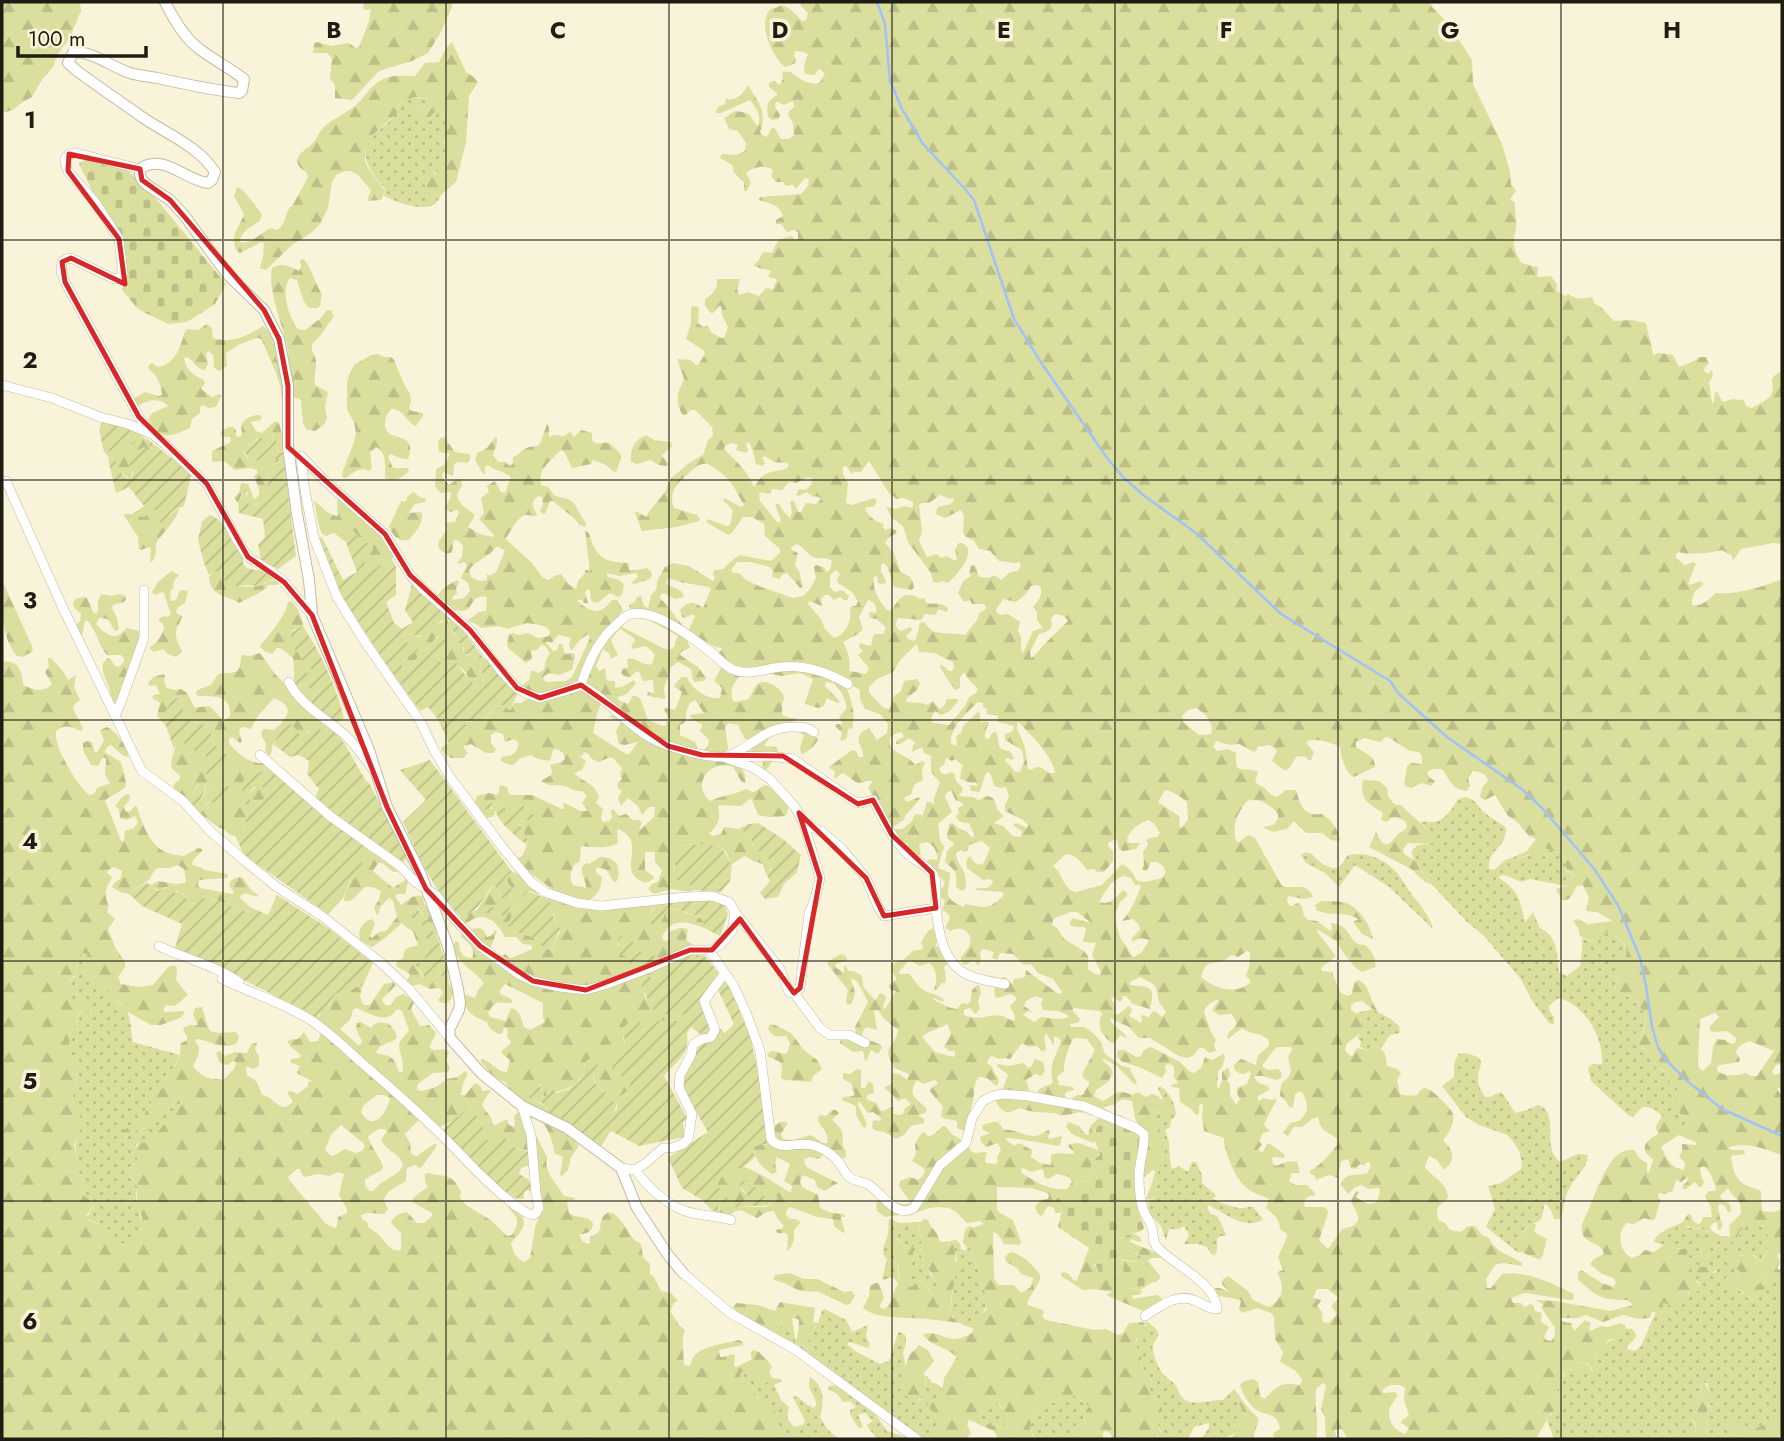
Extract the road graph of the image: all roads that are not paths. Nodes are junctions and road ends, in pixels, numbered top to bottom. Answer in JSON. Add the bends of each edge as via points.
{"nodes":[{"id":1,"x":165,"y":2,"type":"edge"},
{"id":2,"x":140,"y":169,"type":"junction"},
{"id":3,"x":2,"y":385,"type":"edge"},
{"id":4,"x":152,"y":433,"type":"junction"},
{"id":5,"x":288,"y":447,"type":"junction"},
{"id":6,"x":301,"y":457,"type":"junction"},
{"id":7,"x":6,"y":481,"type":"dead end"},
{"id":8,"x":144,"y":590,"type":"dead end"},
{"id":9,"x":312,"y":615,"type":"junction"},
{"id":10,"x":289,"y":682,"type":"dead end"},
{"id":11,"x":848,"y":684,"type":"dead end"},
{"id":12,"x":581,"y":685,"type":"junction"},
{"id":13,"x":115,"y":716,"type":"junction"},
{"id":14,"x":814,"y":732,"type":"dead end"},
{"id":15,"x":260,"y":755,"type":"dead end"},
{"id":16,"x":723,"y":757,"type":"junction"},
{"id":17,"x":374,"y":771,"type":"junction"},
{"id":18,"x":804,"y":824,"type":"junction"},
{"id":19,"x":426,"y":889,"type":"junction"},
{"id":20,"x":936,"y":908,"type":"junction"},
{"id":21,"x":735,"y":912,"type":"junction"},
{"id":22,"x":159,"y":946,"type":"dead end"},
{"id":23,"x":709,"y":950,"type":"junction"},
{"id":24,"x":725,"y":973,"type":"junction"},
{"id":25,"x":222,"y":979,"type":"dead end"},
{"id":26,"x":1005,"y":984,"type":"dead end"},
{"id":27,"x":256,"y":992,"type":"junction"},
{"id":28,"x":794,"y":993,"type":"junction"},
{"id":29,"x":450,"y":1038,"type":"junction"},
{"id":30,"x":865,"y":1043,"type":"dead end"},
{"id":31,"x":522,"y":1106,"type":"junction"},
{"id":32,"x":621,"y":1168,"type":"junction"},
{"id":33,"x":635,"y":1170,"type":"junction"},
{"id":34,"x":731,"y":1220,"type":"dead end"},
{"id":35,"x":683,"y":1273,"type":"joint"},
{"id":36,"x":1145,"y":1316,"type":"dead end"},
{"id":37,"x":917,"y":1439,"type":"edge"}],
"edges":[{"from":1,"to":2,"type":"street","via":[[188,38],[244,79],[244,86],[239,93],[133,74],[90,53],[74,51],[68,63],[77,71],[197,152],[215,172],[212,180],[202,183],[158,164]]},
{"from":2,"to":4,"type":"street","via":[[76,152],[65,159],[68,171],[119,239],[123,274],[114,279],[71,258],[62,262],[61,271],[124,392]]},
{"from":2,"to":5,"type":"street","via":[[142,180],[170,200],[227,274],[264,310],[279,339],[288,386]]},
{"from":3,"to":4,"type":"street"},
{"from":4,"to":9,"type":"street","via":[[207,484],[248,557],[284,582]]},
{"from":5,"to":6,"type":"street"},
{"from":5,"to":9,"type":"street"},
{"from":6,"to":12,"type":"street","via":[[385,534],[410,575],[470,630],[517,688],[540,698]]},
{"from":6,"to":21,"type":"street","via":[[314,538],[337,597],[420,721],[450,777],[531,882],[578,903],[601,906],[712,895],[729,902]]},
{"from":7,"to":13,"type":"street"},
{"from":8,"to":13,"type":"street","via":[[144,638]]},
{"from":9,"to":17,"type":"street"},
{"from":10,"to":17,"type":"street","via":[[304,702],[348,738]]},
{"from":11,"to":12,"type":"street","via":[[798,666],[734,670],[683,633],[641,613],[629,615],[613,627],[593,654]]},
{"from":12,"to":16,"type":"street","via":[[667,746]]},
{"from":13,"to":29,"type":"street","via":[[142,771],[183,801],[210,831],[277,887],[380,962]]},
{"from":14,"to":16,"type":"street","via":[[788,727],[773,730]]},
{"from":15,"to":19,"type":"street"},
{"from":16,"to":18,"type":"street","via":[[770,779]]},
{"from":16,"to":20,"type":"street","via":[[793,759],[855,802],[873,800],[892,835],[932,873]]},
{"from":17,"to":19,"type":"street"},
{"from":18,"to":20,"type":"street","via":[[842,849],[866,878],[884,916]]},
{"from":18,"to":28,"type":"street","via":[[820,878],[809,913],[800,988]]},
{"from":19,"to":23,"type":"street","via":[[480,946],[533,981],[586,990],[690,950]]},
{"from":19,"to":29,"type":"street","via":[[448,946],[458,989],[459,1010]]},
{"from":20,"to":26,"type":"street","via":[[943,946],[952,963],[968,975]]},
{"from":21,"to":23,"type":"street","via":[[732,931]]},
{"from":21,"to":28,"type":"street"},
{"from":22,"to":27,"type":"street","via":[[209,965]]},
{"from":23,"to":24,"type":"street"},
{"from":24,"to":33,"type":"street","via":[[704,999],[715,1030],[711,1037],[693,1045],[680,1075],[679,1088],[692,1114],[688,1139],[663,1149]]},
{"from":24,"to":36,"type":"street","via":[[743,1003],[760,1052],[771,1139],[780,1146],[811,1145],[823,1150],[850,1178],[868,1184],[900,1211],[914,1209],[940,1165],[966,1143],[972,1118],[983,1101],[993,1096],[1028,1096],[1083,1106],[1144,1134],[1139,1176],[1142,1207],[1156,1246],[1200,1281],[1216,1301],[1216,1309],[1212,1309],[1181,1297]]},
{"from":25,"to":27,"type":"street"},
{"from":27,"to":31,"type":"street","via":[[313,1021],[514,1204],[533,1215],[539,1208],[531,1135]]},
{"from":28,"to":30,"type":"street","via":[[820,1028]]},
{"from":29,"to":31,"type":"street","via":[[481,1073]]},
{"from":31,"to":32,"type":"street","via":[[567,1128]]},
{"from":32,"to":33,"type":"street"},
{"from":32,"to":35,"type":"street","via":[[637,1208]]},
{"from":33,"to":34,"type":"street","via":[[663,1199],[683,1211]]},
{"from":35,"to":37,"type":"street","via":[[730,1313],[796,1349]]}]}
